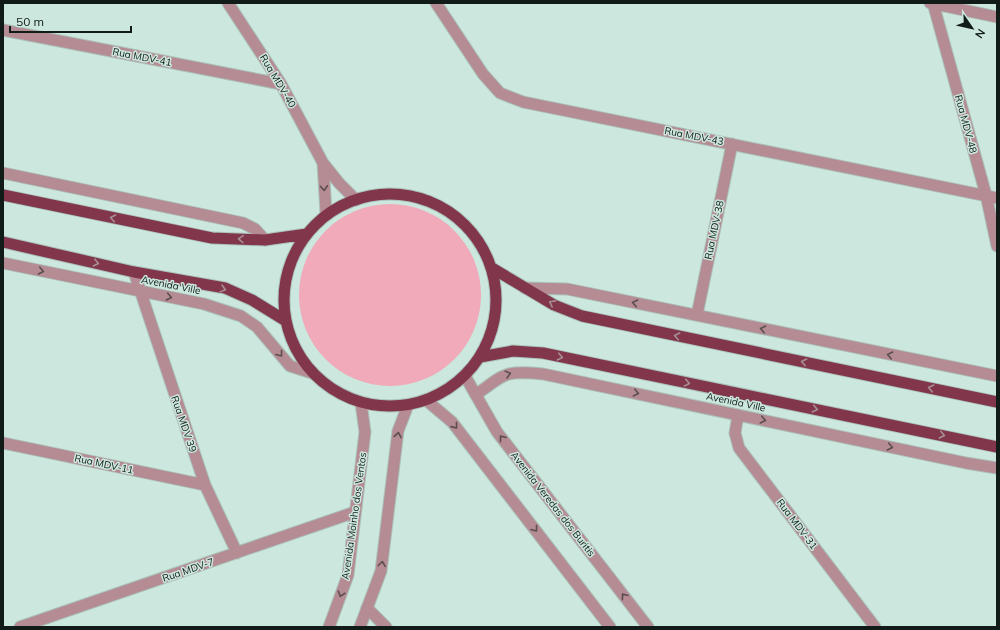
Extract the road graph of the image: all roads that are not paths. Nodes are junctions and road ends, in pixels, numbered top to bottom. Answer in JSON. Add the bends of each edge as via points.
{"nodes":[{"id":1,"x":228,"y":3,"type":"edge"},
{"id":2,"x":436,"y":3,"type":"edge"},
{"id":3,"x":932,"y":3,"type":"edge"},
{"id":4,"x":997,"y":17,"type":"edge"},
{"id":5,"x":3,"y":30,"type":"edge"},
{"id":6,"x":281,"y":84,"type":"junction"},
{"id":7,"x":732,"y":144,"type":"junction"},
{"id":8,"x":323,"y":162,"type":"junction"},
{"id":9,"x":3,"y":173,"type":"edge"},
{"id":10,"x":3,"y":195,"type":"edge"},
{"id":11,"x":992,"y":196,"type":"edge"},
{"id":12,"x":356,"y":200,"type":"junction"},
{"id":13,"x":326,"y":213,"type":"junction"},
{"id":14,"x":307,"y":234,"type":"junction"},
{"id":15,"x":265,"y":240,"type":"junction"},
{"id":16,"x":3,"y":242,"type":"edge"},
{"id":17,"x":997,"y":246,"type":"edge"},
{"id":18,"x":3,"y":263,"type":"edge"},
{"id":19,"x":492,"y":268,"type":"junction"},
{"id":20,"x":134,"y":272,"type":"junction"},
{"id":21,"x":525,"y":288,"type":"junction"},
{"id":22,"x":139,"y":292,"type":"junction"},
{"id":23,"x":697,"y":315,"type":"junction"},
{"id":24,"x":286,"y":321,"type":"junction"},
{"id":25,"x":480,"y":357,"type":"junction"},
{"id":26,"x":312,"y":373,"type":"junction"},
{"id":27,"x":465,"y":376,"type":"junction"},
{"id":28,"x":997,"y":376,"type":"edge"},
{"id":29,"x":476,"y":395,"type":"junction"},
{"id":30,"x":426,"y":400,"type":"junction"},
{"id":31,"x":997,"y":402,"type":"edge"},
{"id":32,"x":361,"y":403,"type":"junction"},
{"id":33,"x":408,"y":405,"type":"junction"},
{"id":34,"x":738,"y":415,"type":"junction"},
{"id":35,"x":3,"y":442,"type":"edge"},
{"id":36,"x":997,"y":447,"type":"edge"},
{"id":37,"x":997,"y":468,"type":"edge"},
{"id":38,"x":205,"y":484,"type":"junction"},
{"id":39,"x":355,"y":512,"type":"junction"},
{"id":40,"x":237,"y":553,"type":"junction"},
{"id":41,"x":367,"y":608,"type":"junction"},
{"id":42,"x":20,"y":627,"type":"edge"},
{"id":43,"x":329,"y":627,"type":"edge"},
{"id":44,"x":360,"y":627,"type":"edge"},
{"id":45,"x":386,"y":627,"type":"edge"},
{"id":46,"x":610,"y":627,"type":"edge"},
{"id":47,"x":648,"y":627,"type":"edge"},
{"id":48,"x":875,"y":627,"type":"edge"}],
"edges":[{"from":1,"to":6,"type":"street","name":"Rua MDV-40"},
{"from":2,"to":7,"type":"street","name":"Rua MDV-43","via":[[483,74],[500,93],[523,102]]},
{"from":3,"to":4,"type":"street"},
{"from":3,"to":11,"type":"street","name":"Rua MDV-48"},
{"from":5,"to":6,"type":"street","name":"Rua MDV-41"},
{"from":6,"to":8,"type":"street","name":"Rua MDV-40"},
{"from":7,"to":11,"type":"street","name":"Rua MDV-43"},
{"from":7,"to":23,"type":"street","name":"Rua MDV-38"},
{"from":8,"to":12,"type":"street","name":"Rua MDV-40"},
{"from":8,"to":13,"type":"street","name":"Rua MDV-40","one_way":true},
{"from":9,"to":15,"type":"street","via":[[243,223],[255,229]]},
{"from":15,"to":10,"type":"highway","one_way":true,"via":[[212,238]]},
{"from":11,"to":17,"type":"street","name":"Rua MDV-48"},
{"from":12,"to":13,"type":"highway"},
{"from":12,"to":19,"type":"highway","via":[[376,195],[402,194],[433,202],[459,219],[479,240]]},
{"from":13,"to":14,"type":"highway"},
{"from":14,"to":15,"type":"highway"},
{"from":14,"to":24,"type":"highway","via":[[292,258],[284,291]]},
{"from":16,"to":20,"type":"highway","name":"Avenida Ville","one_way":true},
{"from":18,"to":22,"type":"street","name":"Avenida Ville","one_way":true},
{"from":19,"to":21,"type":"highway"},
{"from":19,"to":25,"type":"highway","via":[[497,298],[494,324]]},
{"from":20,"to":22,"type":"street","name":"Rua MDV 39"},
{"from":20,"to":24,"type":"highway","name":"Avenida Ville","one_way":true,"via":[[225,288],[252,300]]},
{"from":23,"to":21,"type":"street","one_way":true,"via":[[567,289]]},
{"from":31,"to":21,"type":"highway","one_way":true,"via":[[582,316]]},
{"from":22,"to":26,"type":"street","name":"Avenida Ville","one_way":true,"via":[[204,304],[241,316],[257,327],[290,366]]},
{"from":22,"to":38,"type":"street","name":"Rua MDV 39"},
{"from":28,"to":23,"type":"street","one_way":true},
{"from":24,"to":26,"type":"highway","via":[[295,348]]},
{"from":25,"to":27,"type":"highway"},
{"from":25,"to":36,"type":"highway","name":"Avenida Ville","one_way":true,"via":[[513,352],[543,353]]},
{"from":26,"to":32,"type":"highway","via":[[334,391]]},
{"from":27,"to":29,"type":"street","name":"Avenida Veredas dos Buritis"},
{"from":27,"to":30,"type":"highway","via":[[447,390]]},
{"from":29,"to":34,"type":"street","name":"Avenida Ville","one_way":true,"via":[[500,376],[518,372],[543,374]]},
{"from":47,"to":29,"type":"street","name":"Avenida Veredas dos Buritis","one_way":true,"via":[[497,432]]},
{"from":30,"to":33,"type":"highway"},
{"from":30,"to":46,"type":"street","one_way":true,"via":[[452,422]]},
{"from":32,"to":33,"type":"highway","via":[[384,407]]},
{"from":32,"to":39,"type":"street","name":"Avenida Moinho dos Ventos","via":[[365,432]]},
{"from":41,"to":33,"type":"street","one_way":true,"via":[[381,571],[398,431]]},
{"from":34,"to":37,"type":"street","name":"Avenida Ville","one_way":true},
{"from":34,"to":48,"type":"street","name":"Rua MDV-31","via":[[735,433],[739,448]]},
{"from":35,"to":38,"type":"street","name":"Rua MDV-11"},
{"from":38,"to":40,"type":"street","name":"Rua MDV 39"},
{"from":39,"to":40,"type":"street","name":"Rua MDV-7"},
{"from":39,"to":43,"type":"street","name":"Avenida Moinho dos Ventos","one_way":true,"via":[[348,575]]},
{"from":40,"to":42,"type":"street","name":"Rua MDV-7"},
{"from":41,"to":44,"type":"street"},
{"from":41,"to":45,"type":"street"}]}
